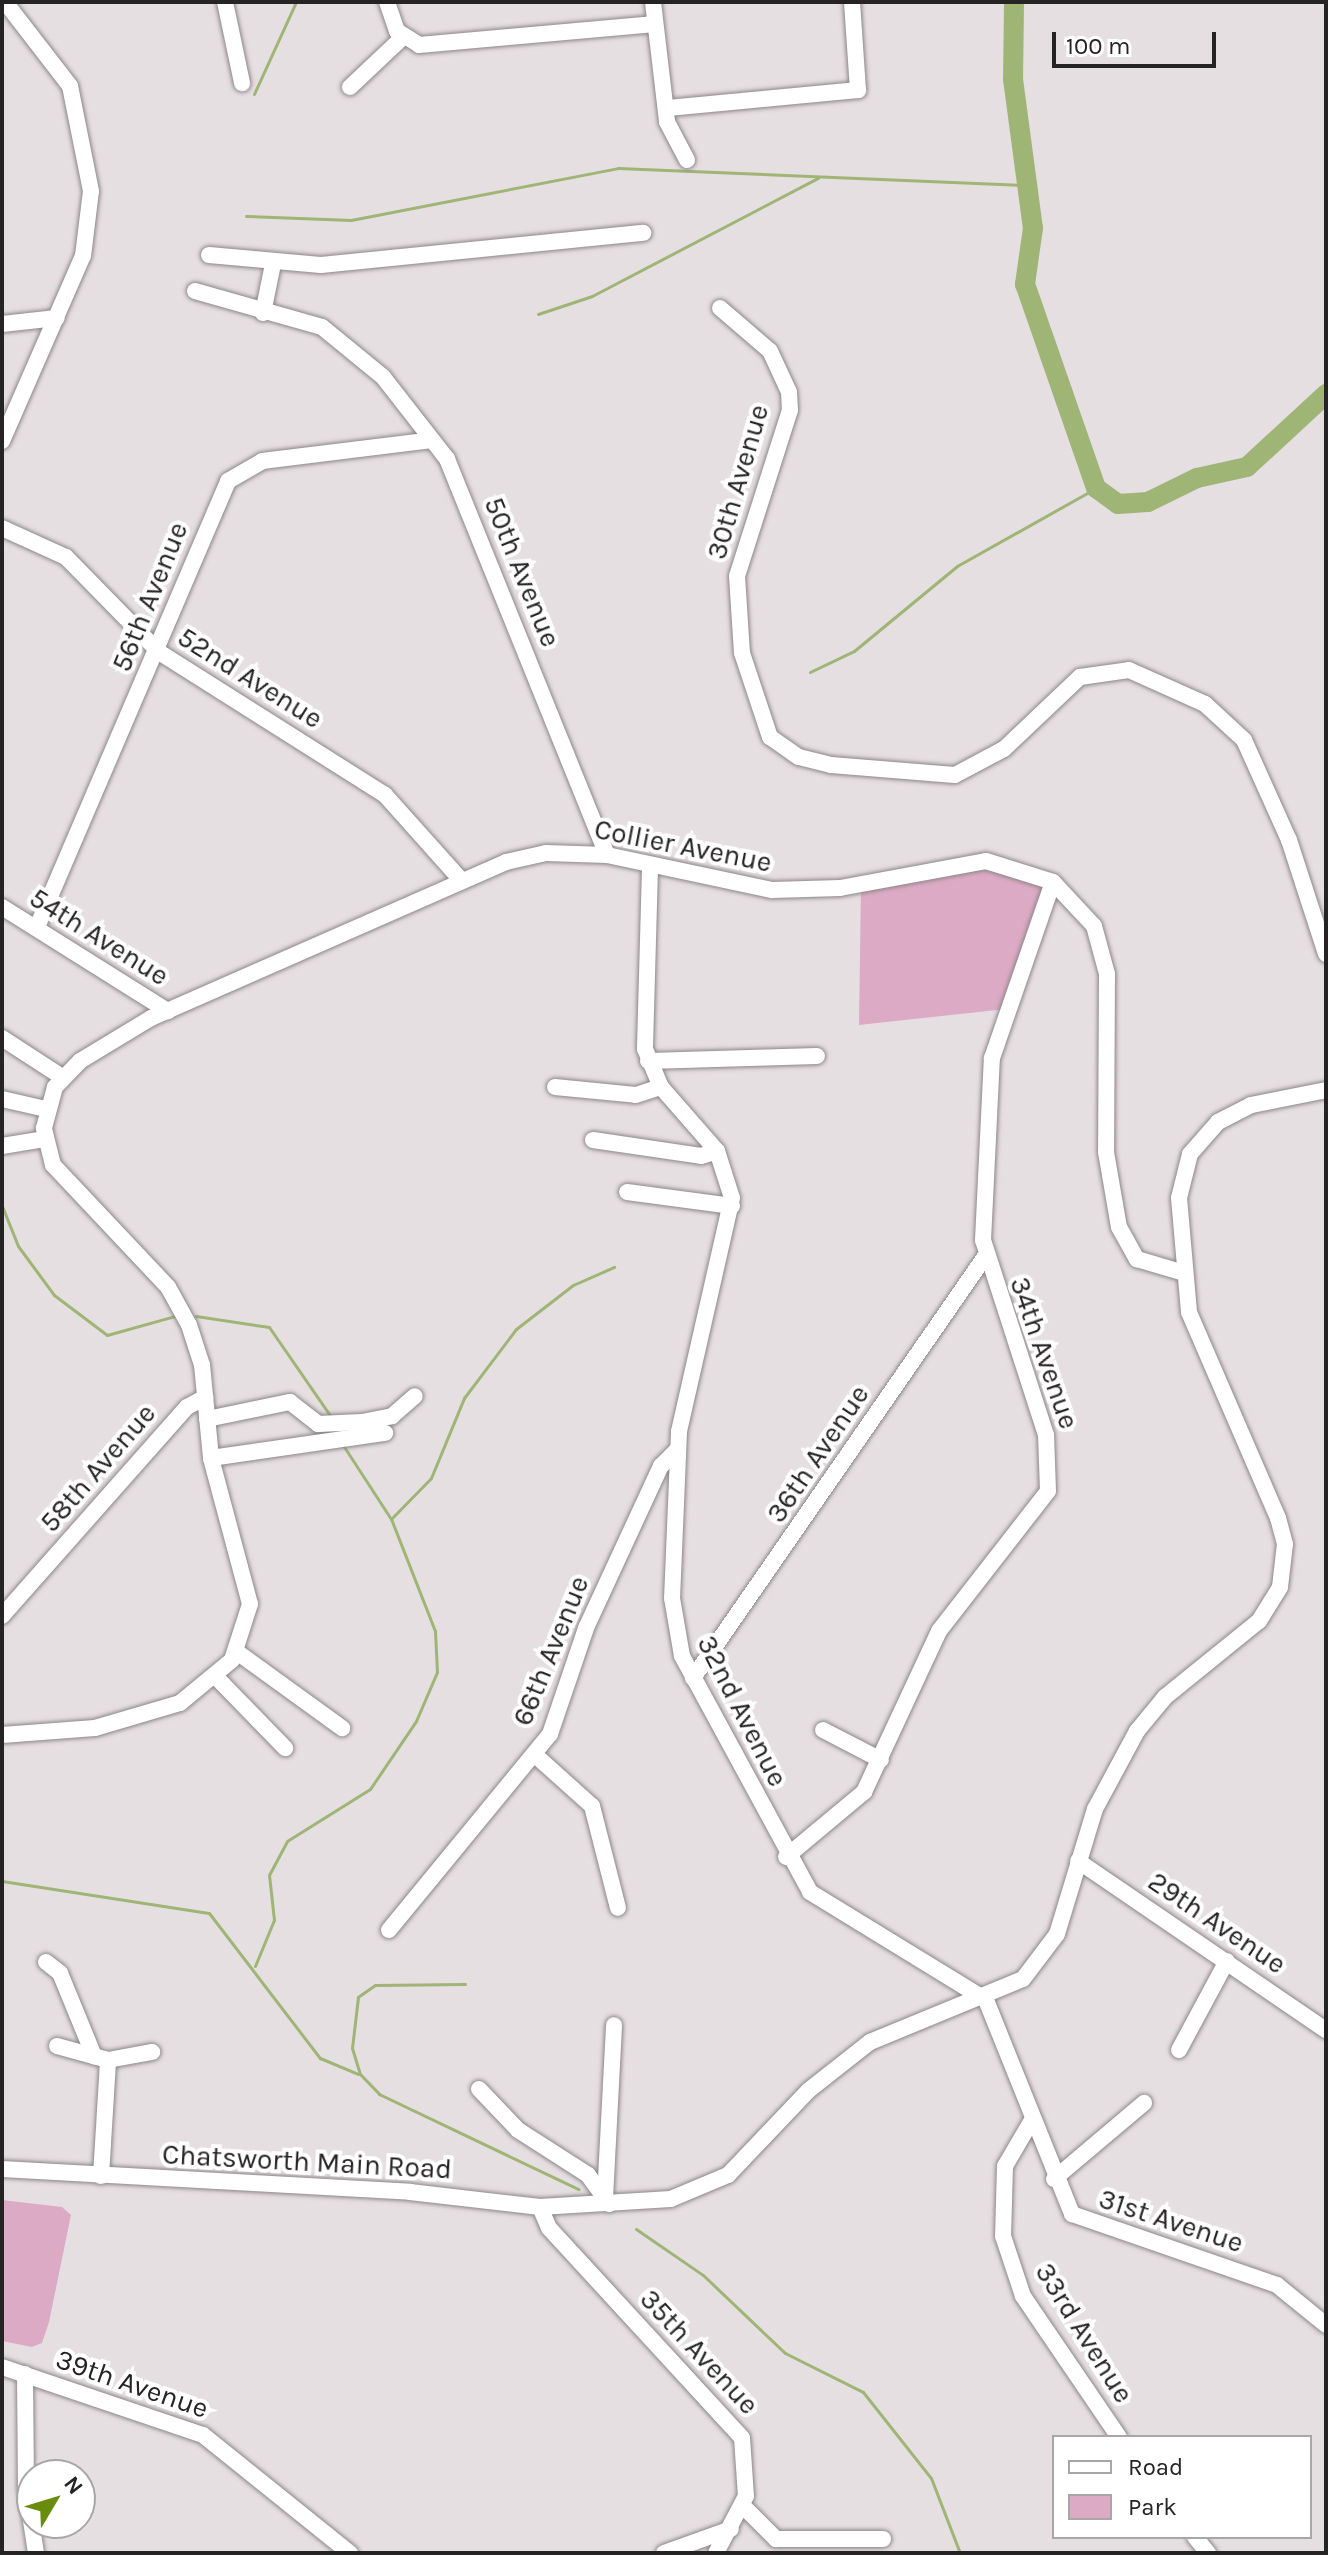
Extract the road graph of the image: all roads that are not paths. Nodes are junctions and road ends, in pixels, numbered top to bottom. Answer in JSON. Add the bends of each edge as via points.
{"nodes":[{"id":1,"x":5,"y":2,"type":"edge"},
{"id":2,"x":225,"y":2,"type":"edge"},
{"id":3,"x":387,"y":2,"type":"edge"},
{"id":4,"x":653,"y":2,"type":"edge"},
{"id":5,"x":852,"y":2,"type":"edge"},
{"id":6,"x":655,"y":24,"type":"junction"},
{"id":7,"x":403,"y":37,"type":"junction"},
{"id":8,"x":242,"y":83,"type":"dead end"},
{"id":9,"x":350,"y":87,"type":"dead end"},
{"id":10,"x":668,"y":108,"type":"junction"},
{"id":11,"x":687,"y":160,"type":"dead end"},
{"id":12,"x":643,"y":233,"type":"dead end"},
{"id":13,"x":209,"y":255,"type":"dead end"},
{"id":14,"x":273,"y":264,"type":"junction"},
{"id":15,"x":195,"y":291,"type":"dead end"},
{"id":16,"x":720,"y":308,"type":"dead end"},
{"id":17,"x":263,"y":313,"type":"junction"},
{"id":18,"x":57,"y":318,"type":"junction"},
{"id":19,"x":2,"y":324,"type":"edge"},
{"id":20,"x":432,"y":440,"type":"junction"},
{"id":21,"x":2,"y":441,"type":"edge"},
{"id":22,"x":2,"y":528,"type":"edge"},
{"id":23,"x":159,"y":652,"type":"junction"},
{"id":24,"x":607,"y":855,"type":"junction"},
{"id":25,"x":650,"y":868,"type":"junction"},
{"id":26,"x":462,"y":881,"type":"junction"},
{"id":27,"x":1053,"y":882,"type":"junction"},
{"id":28,"x":2,"y":907,"type":"edge"},
{"id":29,"x":37,"y":927,"type":"junction"},
{"id":30,"x":1326,"y":954,"type":"edge"},
{"id":31,"x":168,"y":1011,"type":"junction"},
{"id":32,"x":2,"y":1038,"type":"edge"},
{"id":33,"x":817,"y":1056,"type":"dead end"},
{"id":34,"x":648,"y":1061,"type":"junction"},
{"id":35,"x":62,"y":1077,"type":"junction"},
{"id":36,"x":555,"y":1087,"type":"dead end"},
{"id":37,"x":661,"y":1087,"type":"junction"},
{"id":38,"x":1326,"y":1090,"type":"edge"},
{"id":39,"x":2,"y":1099,"type":"edge"},
{"id":40,"x":46,"y":1109,"type":"junction"},
{"id":41,"x":45,"y":1139,"type":"junction"},
{"id":42,"x":593,"y":1140,"type":"dead end"},
{"id":43,"x":2,"y":1146,"type":"edge"},
{"id":44,"x":717,"y":1151,"type":"junction"},
{"id":45,"x":627,"y":1192,"type":"dead end"},
{"id":46,"x":732,"y":1206,"type":"junction"},
{"id":47,"x":984,"y":1258,"type":"junction"},
{"id":48,"x":1181,"y":1272,"type":"junction"},
{"id":49,"x":415,"y":1396,"type":"dead end"},
{"id":50,"x":206,"y":1397,"type":"junction"},
{"id":51,"x":207,"y":1419,"type":"junction"},
{"id":52,"x":336,"y":1430,"type":"junction"},
{"id":53,"x":385,"y":1433,"type":"dead end"},
{"id":54,"x":677,"y":1450,"type":"junction"},
{"id":55,"x":211,"y":1458,"type":"junction"},
{"id":56,"x":2,"y":1616,"type":"edge"},
{"id":57,"x":237,"y":1652,"type":"junction"},
{"id":58,"x":217,"y":1678,"type":"junction"},
{"id":59,"x":693,"y":1678,"type":"junction"},
{"id":60,"x":342,"y":1728,"type":"dead end"},
{"id":61,"x":823,"y":1730,"type":"dead end"},
{"id":62,"x":2,"y":1735,"type":"edge"},
{"id":63,"x":285,"y":1748,"type":"dead end"},
{"id":64,"x":534,"y":1754,"type":"junction"},
{"id":65,"x":881,"y":1760,"type":"junction"},
{"id":66,"x":786,"y":1857,"type":"junction"},
{"id":67,"x":1078,"y":1861,"type":"junction"},
{"id":68,"x":618,"y":1908,"type":"dead end"},
{"id":69,"x":389,"y":1930,"type":"dead end"},
{"id":70,"x":1227,"y":1961,"type":"junction"},
{"id":71,"x":46,"y":1962,"type":"dead end"},
{"id":72,"x":986,"y":2000,"type":"junction"},
{"id":73,"x":614,"y":2025,"type":"dead end"},
{"id":74,"x":1326,"y":2030,"type":"edge"},
{"id":75,"x":57,"y":2046,"type":"dead end"},
{"id":76,"x":1179,"y":2050,"type":"dead end"},
{"id":77,"x":152,"y":2052,"type":"dead end"},
{"id":78,"x":101,"y":2058,"type":"junction"},
{"id":79,"x":479,"y":2089,"type":"dead end"},
{"id":80,"x":1144,"y":2103,"type":"dead end"},
{"id":81,"x":1032,"y":2120,"type":"junction"},
{"id":82,"x":2,"y":2169,"type":"edge"},
{"id":83,"x":101,"y":2176,"type":"junction"},
{"id":84,"x":1054,"y":2179,"type":"junction"},
{"id":85,"x":607,"y":2201,"type":"junction"},
{"id":86,"x":540,"y":2207,"type":"junction"},
{"id":87,"x":1326,"y":2325,"type":"edge"},
{"id":88,"x":2,"y":2367,"type":"edge"},
{"id":89,"x":25,"y":2374,"type":"junction"},
{"id":90,"x":1118,"y":2435,"type":"edge"},
{"id":91,"x":743,"y":2506,"type":"junction"},
{"id":92,"x":731,"y":2529,"type":"junction"},
{"id":93,"x":883,"y":2539,"type":"dead end"},
{"id":94,"x":36,"y":2553,"type":"edge"},
{"id":95,"x":350,"y":2553,"type":"edge"},
{"id":96,"x":664,"y":2553,"type":"edge"},
{"id":97,"x":716,"y":2553,"type":"edge"}],
"edges":[{"from":1,"to":18,"type":"street","via":[[70,86],[90,155],[86,244]]},
{"from":2,"to":8,"type":"street"},
{"from":3,"to":7,"type":"street"},
{"from":4,"to":6,"type":"street"},
{"from":5,"to":10,"type":"street","via":[[862,81],[851,92]]},
{"from":6,"to":7,"type":"street","via":[[433,46]]},
{"from":6,"to":10,"type":"street"},
{"from":7,"to":9,"type":"street"},
{"from":10,"to":11,"type":"street"},
{"from":12,"to":14,"type":"street","via":[[490,252]]},
{"from":13,"to":14,"type":"street"},
{"from":14,"to":17,"type":"street"},
{"from":15,"to":17,"type":"street","name":"50th Avenue"},
{"from":16,"to":30,"type":"street","name":"30th Avenue","via":[[770,351],[789,392],[790,410],[737,576],[742,653],[770,737],[786,751],[831,765],[955,775],[1004,749],[1080,677],[1129,670],[1205,704],[1244,740],[1289,840]]},
{"from":17,"to":20,"type":"street","name":"50th Avenue","via":[[307,320],[340,339],[383,377]]},
{"from":18,"to":19,"type":"street"},
{"from":18,"to":21,"type":"street"},
{"from":20,"to":23,"type":"street","name":"56th Avenue","via":[[285,457],[239,471],[218,497]]},
{"from":20,"to":24,"type":"street","name":"50th Avenue","via":[[453,470]]},
{"from":22,"to":23,"type":"street","name":"52nd Avenue","via":[[66,557]]},
{"from":23,"to":26,"type":"street","name":"52nd Avenue","via":[[385,795]]},
{"from":23,"to":29,"type":"street","name":"56th Avenue"},
{"from":24,"to":25,"type":"street","name":"Collier Avenue"},
{"from":24,"to":26,"type":"street","name":"Collier Avenue","via":[[526,856]]},
{"from":25,"to":27,"type":"street","name":"Collier Avenue","via":[[805,891],[999,861]]},
{"from":25,"to":34,"type":"street","name":"32nd Avenue"},
{"from":26,"to":31,"type":"street","name":"Collier Avenue"},
{"from":27,"to":47,"type":"street","name":"34th Avenue","via":[[992,1058]]},
{"from":27,"to":48,"type":"street","name":"Collier Avenue","via":[[1094,926],[1107,974],[1106,1152],[1119,1227],[1137,1259]]},
{"from":28,"to":29,"type":"street","name":"54th Avenue"},
{"from":29,"to":31,"type":"street","name":"54th Avenue"},
{"from":31,"to":35,"type":"street","name":"Collier Avenue","via":[[111,1039]]},
{"from":32,"to":35,"type":"street"},
{"from":33,"to":34,"type":"street"},
{"from":34,"to":37,"type":"street","name":"32nd Avenue"},
{"from":35,"to":40,"type":"street","name":"Collier Avenue"},
{"from":36,"to":37,"type":"street","via":[[636,1095]]},
{"from":37,"to":44,"type":"street","name":"32nd Avenue"},
{"from":38,"to":48,"type":"street","name":"Chatsworth Main Road","via":[[1251,1105],[1204,1135],[1181,1182]]},
{"from":39,"to":40,"type":"street"},
{"from":40,"to":41,"type":"street","name":"Collier Avenue"},
{"from":41,"to":43,"type":"street"},
{"from":41,"to":50,"type":"street","name":"Collier Avenue","via":[[66,1183],[176,1298],[196,1343]]},
{"from":42,"to":44,"type":"street","via":[[701,1156]]},
{"from":44,"to":46,"type":"street","name":"32nd Avenue"},
{"from":45,"to":46,"type":"street"},
{"from":46,"to":54,"type":"street","name":"32nd Avenue"},
{"from":47,"to":59,"type":"street","name":"36th Avenue"},
{"from":47,"to":65,"type":"street","name":"34th Avenue","via":[[1046,1435],[1048,1491],[939,1631]]},
{"from":48,"to":67,"type":"street","name":"Chatsworth Main Road","via":[[1189,1312],[1278,1518],[1284,1566],[1259,1621],[1165,1697],[1137,1731],[1095,1809]]},
{"from":49,"to":52,"type":"street","via":[[392,1416]]},
{"from":50,"to":51,"type":"street","name":"Collier Avenue"},
{"from":50,"to":56,"type":"street","name":"58th Avenue","via":[[187,1407]]},
{"from":51,"to":52,"type":"street","via":[[290,1402]]},
{"from":51,"to":55,"type":"street","name":"Collier Avenue"},
{"from":52,"to":53,"type":"street"},
{"from":52,"to":55,"type":"street"},
{"from":54,"to":59,"type":"street","name":"32nd Avenue","via":[[674,1624]]},
{"from":54,"to":64,"type":"street","name":"66th Avenue","via":[[657,1476],[586,1628],[555,1726]]},
{"from":55,"to":57,"type":"street","name":"Collier Avenue","via":[[248,1586],[247,1627]]},
{"from":57,"to":58,"type":"street","name":"Collier Avenue"},
{"from":57,"to":60,"type":"street"},
{"from":58,"to":62,"type":"street","name":"Collier Avenue","via":[[180,1703],[131,1721]]},
{"from":58,"to":63,"type":"street"},
{"from":59,"to":66,"type":"street","name":"32nd Avenue"},
{"from":61,"to":65,"type":"street"},
{"from":64,"to":68,"type":"street","via":[[592,1806]]},
{"from":64,"to":69,"type":"street","name":"66th Avenue"},
{"from":65,"to":66,"type":"street","name":"34th Avenue","via":[[853,1804]]},
{"from":66,"to":72,"type":"street","name":"32nd Avenue","via":[[810,1892]]},
{"from":67,"to":70,"type":"street","name":"29th Avenue"},
{"from":67,"to":72,"type":"street","name":"Chatsworth Main Road","via":[[1049,1949],[1023,1979]]},
{"from":70,"to":74,"type":"street","name":"29th Avenue"},
{"from":70,"to":76,"type":"street"},
{"from":71,"to":78,"type":"street","via":[[60,1973]]},
{"from":72,"to":81,"type":"street","name":"31st Avenue"},
{"from":72,"to":85,"type":"street","name":"Chatsworth Main Road","via":[[859,2050],[809,2090],[747,2159],[700,2191]]},
{"from":73,"to":85,"type":"street"},
{"from":75,"to":78,"type":"street"},
{"from":77,"to":78,"type":"street"},
{"from":78,"to":83,"type":"street"},
{"from":79,"to":85,"type":"street","via":[[518,2130],[588,2175]]},
{"from":80,"to":84,"type":"street"},
{"from":81,"to":84,"type":"street","name":"31st Avenue"},
{"from":81,"to":90,"type":"street","name":"33rd Avenue","via":[[1005,2166],[1003,2236],[1023,2296]]},
{"from":82,"to":83,"type":"street","name":"Chatsworth Main Road"},
{"from":83,"to":86,"type":"street","name":"Chatsworth Main Road","via":[[410,2192]]},
{"from":84,"to":87,"type":"street","name":"31st Avenue","via":[[1080,2220],[1277,2285]]},
{"from":85,"to":86,"type":"street","name":"Chatsworth Main Road"},
{"from":86,"to":91,"type":"street","name":"35th Avenue","via":[[563,2244],[736,2427],[749,2466]]},
{"from":88,"to":89,"type":"street","name":"39th Avenue"},
{"from":89,"to":94,"type":"street","via":[[26,2489]]},
{"from":89,"to":95,"type":"street","name":"39th Avenue","via":[[222,2445]]},
{"from":91,"to":92,"type":"street","name":"35th Avenue"},
{"from":91,"to":93,"type":"street","via":[[776,2539]]},
{"from":92,"to":96,"type":"street"},
{"from":92,"to":97,"type":"street","name":"35th Avenue"}]}
